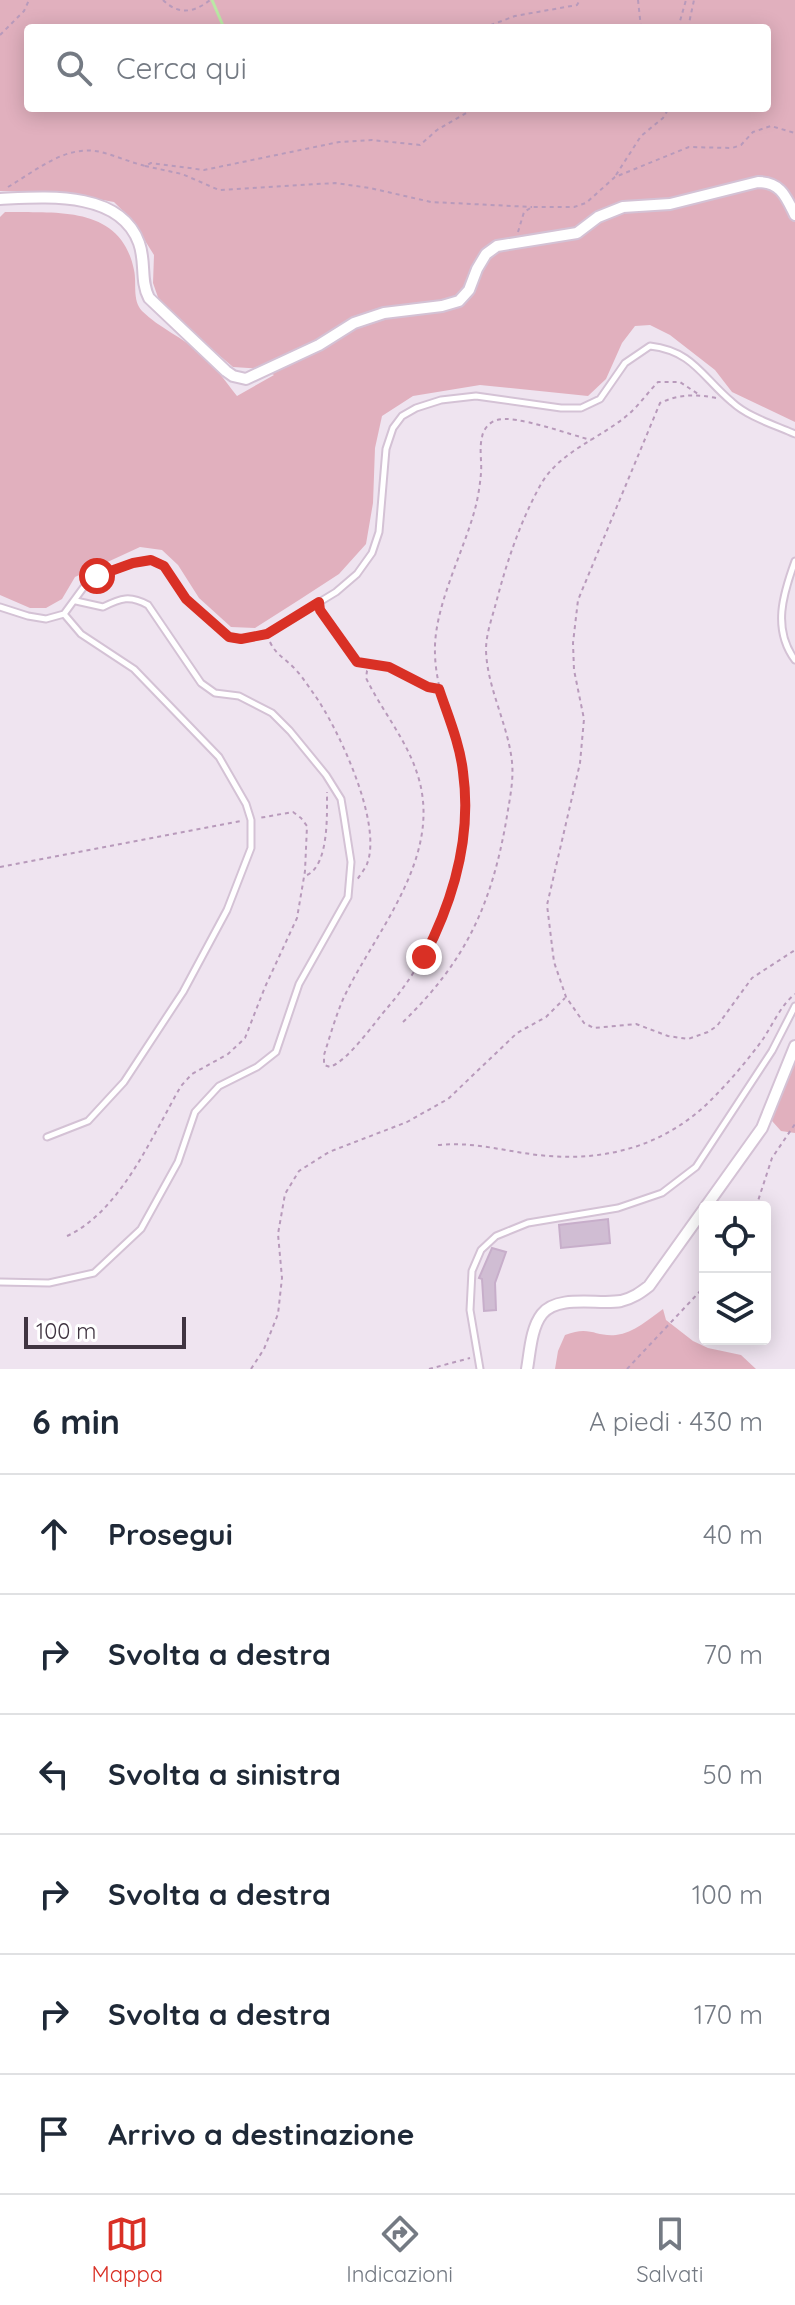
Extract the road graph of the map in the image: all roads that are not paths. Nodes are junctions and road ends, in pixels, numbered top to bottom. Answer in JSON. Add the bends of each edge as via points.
{"nodes":[{"id":1,"x":0,"y":199,"type":"edge"},
{"id":2,"x":795,"y":215,"type":"edge"},
{"id":3,"x":795,"y":434,"type":"edge"},
{"id":4,"x":795,"y":561,"type":"edge"},
{"id":5,"x":76,"y":601,"type":"junction"},
{"id":6,"x":0,"y":607,"type":"edge"},
{"id":7,"x":64,"y":614,"type":"junction"},
{"id":8,"x":795,"y":660,"type":"edge"},
{"id":9,"x":795,"y":1006,"type":"edge"},
{"id":10,"x":795,"y":1046,"type":"edge"},
{"id":11,"x":47,"y":1137,"type":"dead end"},
{"id":12,"x":0,"y":1282,"type":"edge"},
{"id":13,"x":480,"y":1369,"type":"edge"},
{"id":14,"x":527,"y":1369,"type":"edge"}],
"edges":[{"from":1,"to":2,"type":"street","via":[[63,197],[116,214],[137,236],[149,298],[226,371],[246,379],[354,323],[459,301],[486,254],[497,246],[577,233],[623,207],[670,204],[767,182],[783,191]]},
{"from":3,"to":5,"type":"lane","via":[[732,403],[704,372],[669,348],[650,346],[625,363],[600,399],[581,408],[476,396],[441,400],[402,416],[386,449],[379,532],[372,553],[336,592],[267,634],[229,637],[186,599],[164,566],[151,560],[97,576]]},
{"from":4,"to":8,"type":"lane","via":[[781,614],[782,636]]},
{"from":5,"to":7,"type":"lane"},
{"from":5,"to":12,"type":"lane","via":[[103,607],[134,597],[148,605],[201,683],[272,713],[290,731],[341,799],[351,862],[348,897],[299,984],[276,1052],[219,1086],[195,1112],[178,1162],[141,1229],[94,1273],[49,1283]]},
{"from":6,"to":7,"type":"lane","via":[[46,619]]},
{"from":7,"to":11,"type":"lane","via":[[81,634],[134,669],[219,757],[246,804],[251,848],[227,910],[183,992],[124,1082],[88,1121]]},
{"from":9,"to":13,"type":"lane","via":[[696,1167],[662,1193],[618,1208],[528,1223],[496,1236],[481,1250],[472,1271],[470,1310]]},
{"from":10,"to":14,"type":"street","via":[[762,1128],[649,1286],[622,1301],[562,1303],[543,1313]]}]}
